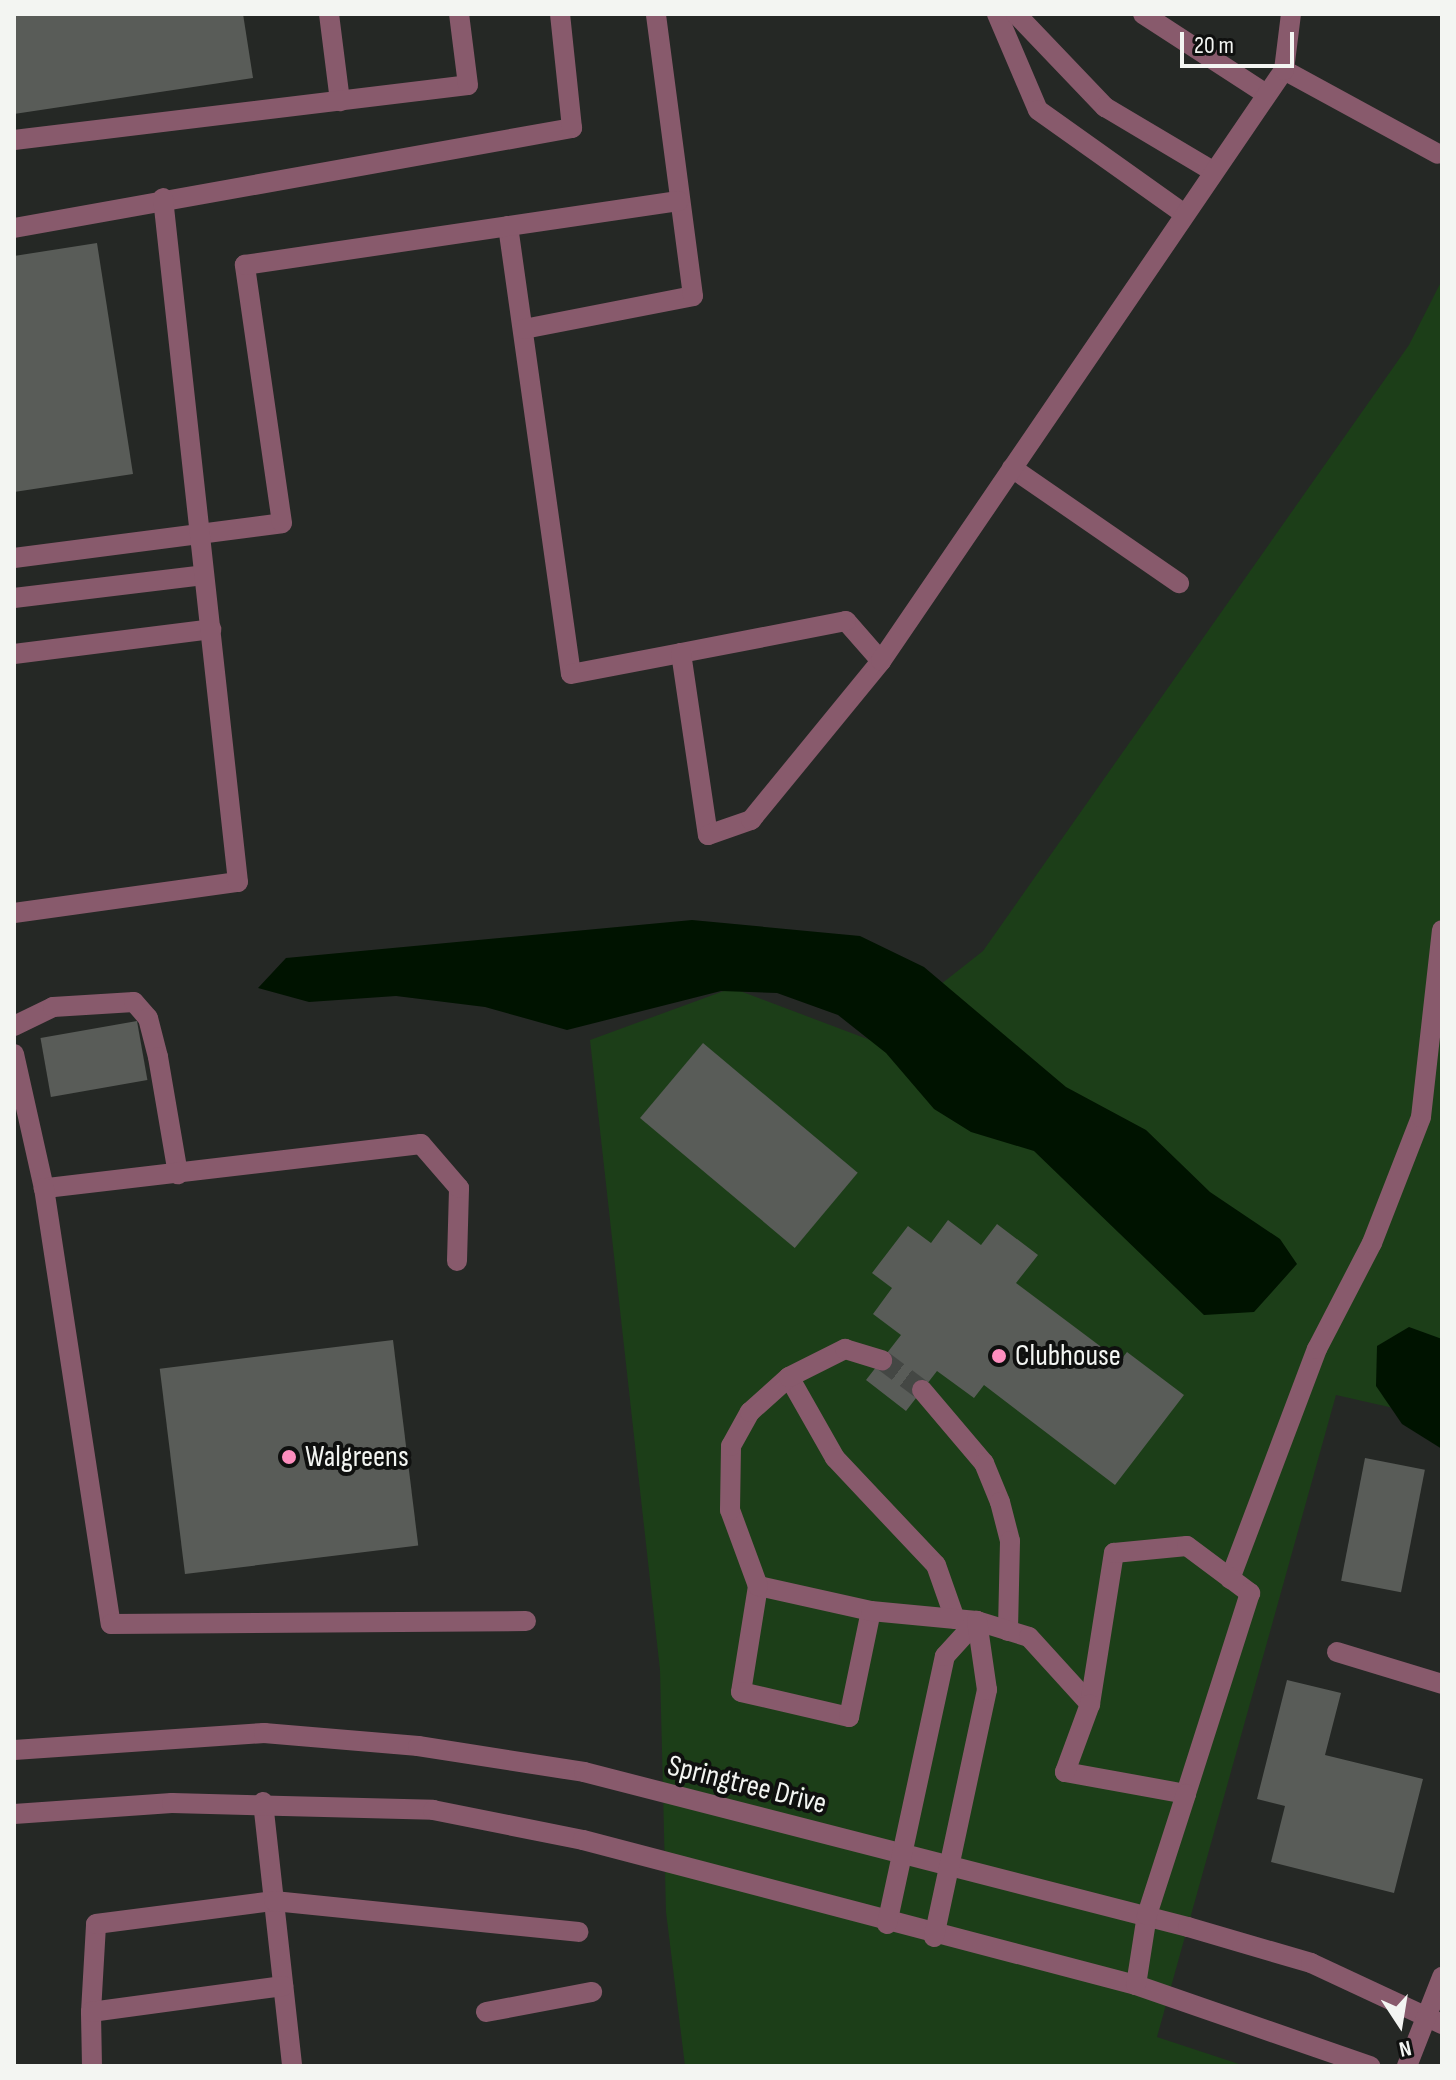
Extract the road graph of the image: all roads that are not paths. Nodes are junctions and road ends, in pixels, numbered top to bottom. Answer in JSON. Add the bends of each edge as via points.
{"nodes":[{"id":1,"x":329,"y":14,"type":"edge"},
{"id":2,"x":459,"y":14,"type":"edge"},
{"id":3,"x":560,"y":14,"type":"edge"},
{"id":4,"x":656,"y":14,"type":"edge"},
{"id":5,"x":997,"y":14,"type":"edge"},
{"id":6,"x":1016,"y":14,"type":"edge"},
{"id":7,"x":1143,"y":14,"type":"edge"},
{"id":8,"x":1291,"y":14,"type":"edge"},
{"id":9,"x":1284,"y":70,"type":"junction"},
{"id":10,"x":1266,"y":94,"type":"junction"},
{"id":11,"x":340,"y":101,"type":"junction"},
{"id":12,"x":14,"y":140,"type":"edge"},
{"id":13,"x":1438,"y":154,"type":"dead end"},
{"id":14,"x":1211,"y":170,"type":"junction"},
{"id":15,"x":163,"y":198,"type":"junction"},
{"id":16,"x":678,"y":201,"type":"junction"},
{"id":17,"x":1183,"y":213,"type":"junction"},
{"id":18,"x":508,"y":226,"type":"junction"},
{"id":19,"x":14,"y":228,"type":"edge"},
{"id":20,"x":524,"y":329,"type":"junction"},
{"id":21,"x":1012,"y":468,"type":"junction"},
{"id":22,"x":199,"y":536,"type":"junction"},
{"id":23,"x":14,"y":558,"type":"edge"},
{"id":24,"x":204,"y":575,"type":"junction"},
{"id":25,"x":1179,"y":583,"type":"dead end"},
{"id":26,"x":14,"y":598,"type":"edge"},
{"id":27,"x":211,"y":629,"type":"junction"},
{"id":28,"x":681,"y":653,"type":"junction"},
{"id":29,"x":14,"y":654,"type":"edge"},
{"id":30,"x":881,"y":661,"type":"junction"},
{"id":31,"x":14,"y":913,"type":"edge"},
{"id":32,"x":1442,"y":930,"type":"edge"},
{"id":33,"x":14,"y":1026,"type":"edge"},
{"id":34,"x":14,"y":1054,"type":"edge"},
{"id":35,"x":178,"y":1174,"type":"junction"},
{"id":36,"x":44,"y":1188,"type":"junction"},
{"id":37,"x":457,"y":1261,"type":"dead end"},
{"id":38,"x":882,"y":1360,"type":"tunnel mouth"},
{"id":39,"x":789,"y":1377,"type":"junction"},
{"id":40,"x":922,"y":1390,"type":"tunnel mouth"},
{"id":41,"x":1230,"y":1579,"type":"junction"},
{"id":42,"x":758,"y":1586,"type":"junction"},
{"id":43,"x":871,"y":1611,"type":"junction"},
{"id":44,"x":955,"y":1619,"type":"junction"},
{"id":45,"x":526,"y":1621,"type":"dead end"},
{"id":46,"x":977,"y":1621,"type":"junction"},
{"id":47,"x":1008,"y":1631,"type":"junction"},
{"id":48,"x":1337,"y":1652,"type":"dead end"},
{"id":49,"x":1442,"y":1684,"type":"edge"},
{"id":50,"x":1090,"y":1704,"type":"junction"},
{"id":51,"x":14,"y":1750,"type":"edge"},
{"id":52,"x":1186,"y":1794,"type":"junction"},
{"id":53,"x":263,"y":1802,"type":"junction"},
{"id":54,"x":14,"y":1814,"type":"edge"},
{"id":55,"x":899,"y":1853,"type":"junction"},
{"id":56,"x":948,"y":1865,"type":"junction"},
{"id":57,"x":274,"y":1901,"type":"junction"},
{"id":58,"x":1147,"y":1915,"type":"junction"},
{"id":59,"x":887,"y":1924,"type":"junction"},
{"id":60,"x":578,"y":1932,"type":"dead end"},
{"id":61,"x":934,"y":1937,"type":"junction"},
{"id":62,"x":1442,"y":1977,"type":"edge"},
{"id":63,"x":1136,"y":1985,"type":"junction"},
{"id":64,"x":283,"y":1986,"type":"junction"},
{"id":65,"x":592,"y":1992,"type":"dead end"},
{"id":66,"x":91,"y":2012,"type":"junction"},
{"id":67,"x":486,"y":2012,"type":"dead end"},
{"id":68,"x":1434,"y":2021,"type":"edge"},
{"id":69,"x":92,"y":2066,"type":"edge"},
{"id":70,"x":292,"y":2066,"type":"edge"},
{"id":71,"x":1370,"y":2066,"type":"edge"},
{"id":72,"x":1407,"y":2066,"type":"edge"}],
"edges":[{"from":1,"to":11,"type":"street"},
{"from":2,"to":11,"type":"street","via":[[468,85]]},
{"from":3,"to":15,"type":"street","via":[[572,128]]},
{"from":4,"to":16,"type":"street"},
{"from":5,"to":17,"type":"street","via":[[1038,110]]},
{"from":6,"to":14,"type":"street","via":[[1105,107]]},
{"from":7,"to":10,"type":"street"},
{"from":8,"to":9,"type":"street"},
{"from":9,"to":10,"type":"street"},
{"from":9,"to":13,"type":"street"},
{"from":10,"to":14,"type":"street"},
{"from":11,"to":12,"type":"street"},
{"from":14,"to":17,"type":"street"},
{"from":15,"to":19,"type":"street"},
{"from":15,"to":22,"type":"street"},
{"from":16,"to":18,"type":"street"},
{"from":16,"to":20,"type":"street","via":[[693,296]]},
{"from":17,"to":21,"type":"street"},
{"from":18,"to":20,"type":"street"},
{"from":18,"to":22,"type":"street","via":[[245,265],[282,523]]},
{"from":20,"to":28,"type":"street","via":[[571,674]]},
{"from":21,"to":25,"type":"street"},
{"from":21,"to":30,"type":"street"},
{"from":22,"to":23,"type":"street"},
{"from":22,"to":24,"type":"street"},
{"from":24,"to":26,"type":"street"},
{"from":24,"to":27,"type":"street"},
{"from":27,"to":29,"type":"street"},
{"from":27,"to":31,"type":"street","via":[[238,882]]},
{"from":28,"to":30,"type":"street","via":[[846,621]]},
{"from":28,"to":30,"type":"street","via":[[708,835],[751,820]]},
{"from":32,"to":41,"type":"street","via":[[1421,1117],[1372,1243],[1317,1349]]},
{"from":33,"to":35,"type":"street","via":[[53,1007],[134,1002],[148,1018],[158,1057]]},
{"from":34,"to":36,"type":"street"},
{"from":35,"to":36,"type":"street"},
{"from":35,"to":37,"type":"street","via":[[421,1144],[459,1188]]},
{"from":36,"to":45,"type":"street","via":[[111,1624]]},
{"from":38,"to":39,"type":"street","via":[[845,1349]]},
{"from":39,"to":42,"type":"street","via":[[750,1412],[731,1446],[730,1510]]},
{"from":39,"to":44,"type":"street","via":[[835,1458],[936,1565]]},
{"from":40,"to":47,"type":"street","via":[[984,1463],[1000,1502],[1010,1541]]},
{"from":41,"to":50,"type":"street","via":[[1187,1546],[1114,1553]]},
{"from":41,"to":52,"type":"street","via":[[1250,1593]]},
{"from":42,"to":43,"type":"street"},
{"from":42,"to":43,"type":"street","via":[[741,1692],[849,1717]]},
{"from":43,"to":44,"type":"street"},
{"from":44,"to":46,"type":"street"},
{"from":46,"to":47,"type":"street"},
{"from":46,"to":55,"type":"street","via":[[945,1656]]},
{"from":46,"to":56,"type":"street","via":[[987,1690]]},
{"from":47,"to":50,"type":"street","via":[[1029,1637]]},
{"from":48,"to":49,"type":"street"},
{"from":50,"to":52,"type":"street","via":[[1065,1772]]},
{"from":51,"to":55,"type":"street","name":"Springtree Drive","via":[[264,1733],[418,1746],[584,1772]]},
{"from":52,"to":58,"type":"street"},
{"from":53,"to":54,"type":"street"},
{"from":53,"to":57,"type":"street"},
{"from":53,"to":59,"type":"street","via":[[478,1819],[583,1840]]},
{"from":55,"to":56,"type":"street","name":"Springtree Drive"},
{"from":55,"to":59,"type":"street"},
{"from":56,"to":58,"type":"street","name":"Springtree Drive"},
{"from":56,"to":61,"type":"street"},
{"from":57,"to":60,"type":"street"},
{"from":57,"to":64,"type":"street"},
{"from":57,"to":66,"type":"street","via":[[96,1924]]},
{"from":58,"to":63,"type":"street"},
{"from":58,"to":68,"type":"street","name":"Springtree Drive","via":[[1311,1963]]},
{"from":59,"to":61,"type":"street"},
{"from":61,"to":63,"type":"street"},
{"from":62,"to":68,"type":"street"},
{"from":63,"to":71,"type":"street"},
{"from":64,"to":66,"type":"street"},
{"from":64,"to":70,"type":"street"},
{"from":65,"to":67,"type":"street"},
{"from":66,"to":69,"type":"street"},
{"from":68,"to":72,"type":"street"}]}
